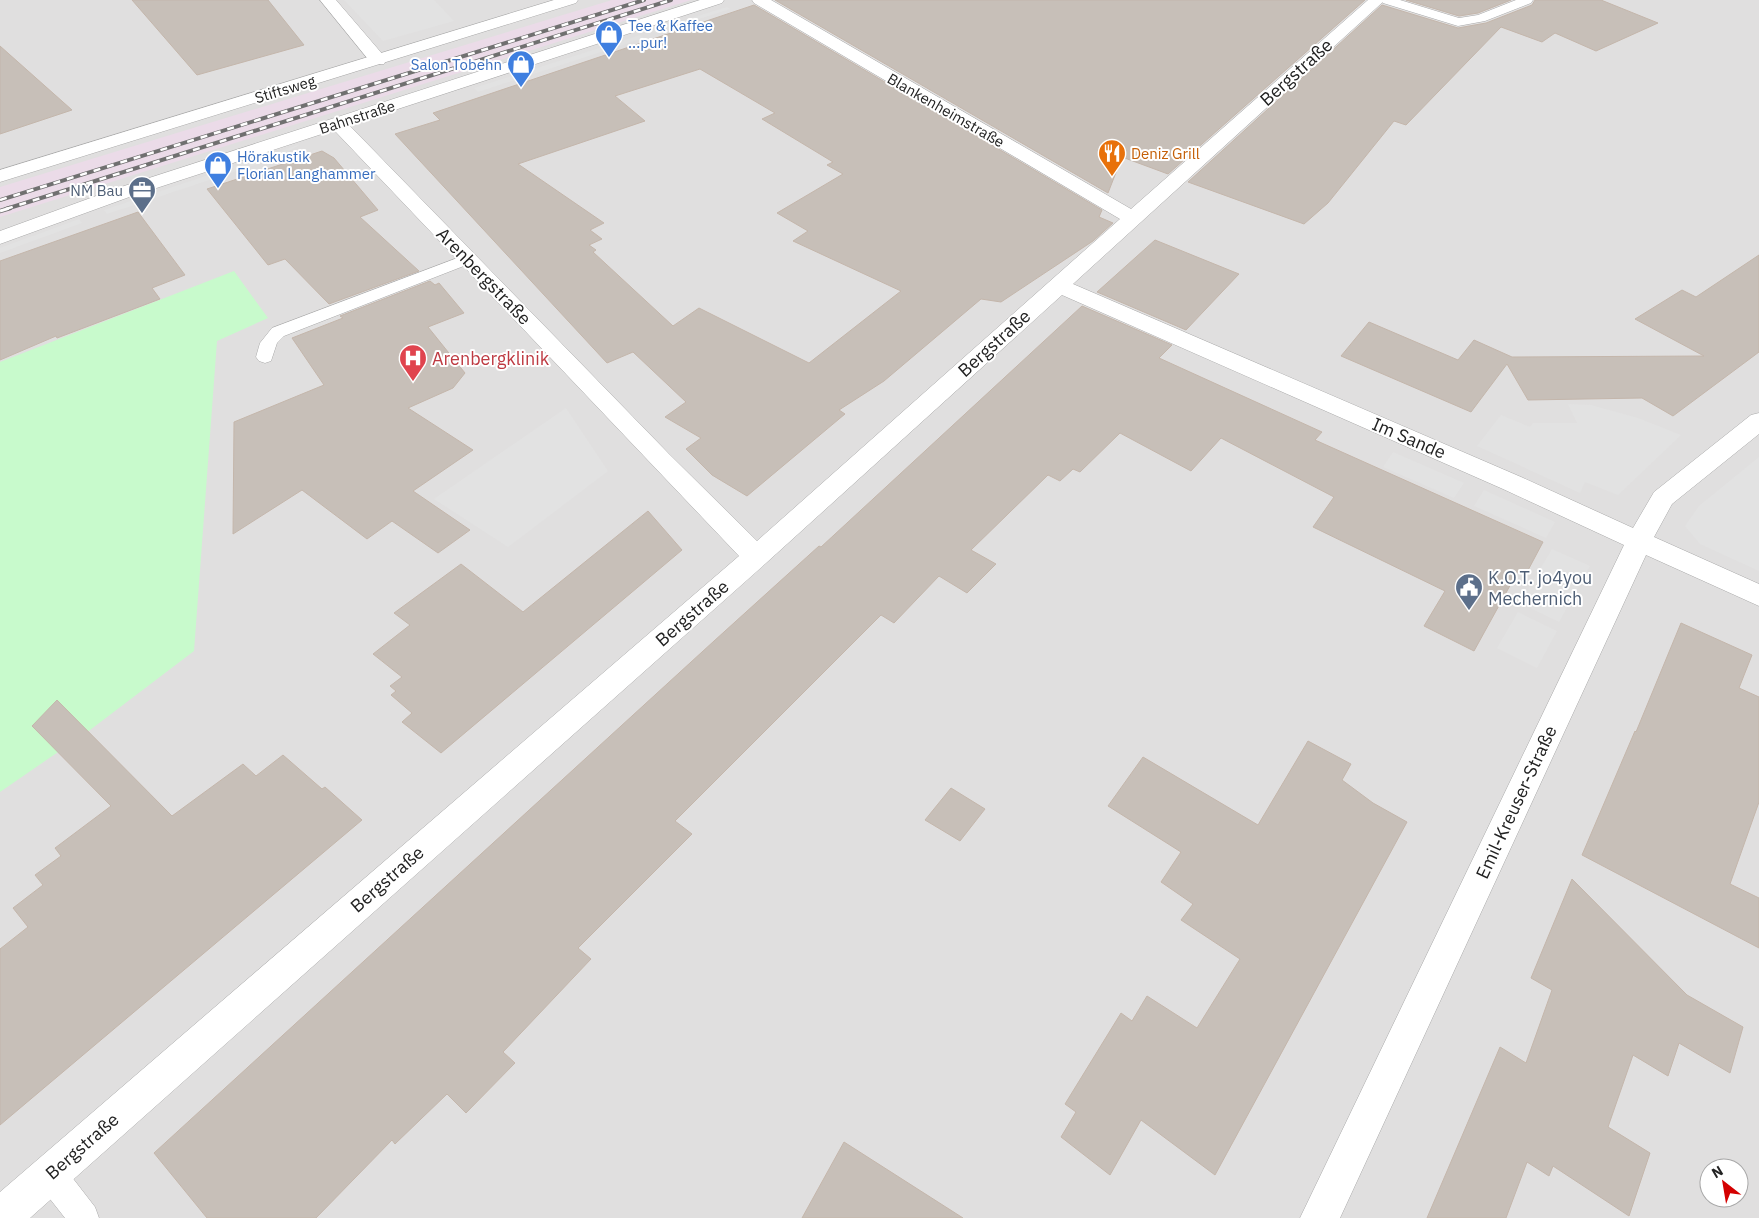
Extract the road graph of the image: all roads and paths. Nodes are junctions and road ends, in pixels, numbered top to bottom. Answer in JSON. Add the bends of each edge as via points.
{"nodes":[{"id":1,"x":328,"y":0,"type":"edge"},
{"id":2,"x":570,"y":0,"type":"edge"},
{"id":3,"x":716,"y":0,"type":"edge"},
{"id":4,"x":760,"y":0,"type":"edge"},
{"id":5,"x":1377,"y":0,"type":"edge"},
{"id":6,"x":1387,"y":0,"type":"edge"},
{"id":7,"x":1527,"y":0,"type":"edge"},
{"id":8,"x":378,"y":60,"type":"junction"},
{"id":9,"x":338,"y":124,"type":"junction"},
{"id":10,"x":0,"y":176,"type":"edge"},
{"id":11,"x":1132,"y":218,"type":"junction"},
{"id":12,"x":0,"y":238,"type":"edge"},
{"id":13,"x":468,"y":259,"type":"junction"},
{"id":14,"x":1057,"y":285,"type":"junction"},
{"id":15,"x":265,"y":357,"type":"dead end"},
{"id":16,"x":1759,"y":421,"type":"edge"},
{"id":17,"x":1639,"y":541,"type":"junction"},
{"id":18,"x":756,"y":557,"type":"junction"},
{"id":19,"x":1759,"y":596,"type":"edge"},
{"id":20,"x":50,"y":1174,"type":"junction"},
{"id":21,"x":0,"y":1218,"type":"edge"},
{"id":22,"x":84,"y":1218,"type":"edge"},
{"id":23,"x":1320,"y":1218,"type":"edge"}],
"edges":[{"from":1,"to":8,"type":"street"},
{"from":2,"to":8,"type":"street","name":"Stiftsweg"},
{"from":3,"to":9,"type":"street","name":"Bahnstraße"},
{"from":4,"to":11,"type":"street","name":"Blankenheimstraße"},
{"from":5,"to":11,"type":"street","name":"Bergstraße"},
{"from":6,"to":7,"type":"lane","via":[[1458,22],[1481,18]]},
{"from":8,"to":10,"type":"street","name":"Stiftsweg"},
{"from":9,"to":12,"type":"street","name":"Bahnstraße","via":[[125,192]]},
{"from":9,"to":13,"type":"street","name":"Arenbergstraße"},
{"from":11,"to":14,"type":"street","name":"Bergstraße"},
{"from":13,"to":15,"type":"lane","via":[[278,332],[269,340]]},
{"from":13,"to":18,"type":"street","name":"Arenbergstraße"},
{"from":14,"to":17,"type":"street","name":"Im Sande"},
{"from":14,"to":18,"type":"street","name":"Bergstraße"},
{"from":16,"to":17,"type":"street","name":"Emil-Kreuser-Straße","via":[[1663,498]]},
{"from":17,"to":19,"type":"street","name":"Im Sande"},
{"from":17,"to":23,"type":"street","name":"Emil-Kreuser-Straße"},
{"from":18,"to":20,"type":"street","name":"Bergstraße"},
{"from":20,"to":21,"type":"street","name":"Bergstraße"},
{"from":20,"to":22,"type":"lane"}]}
